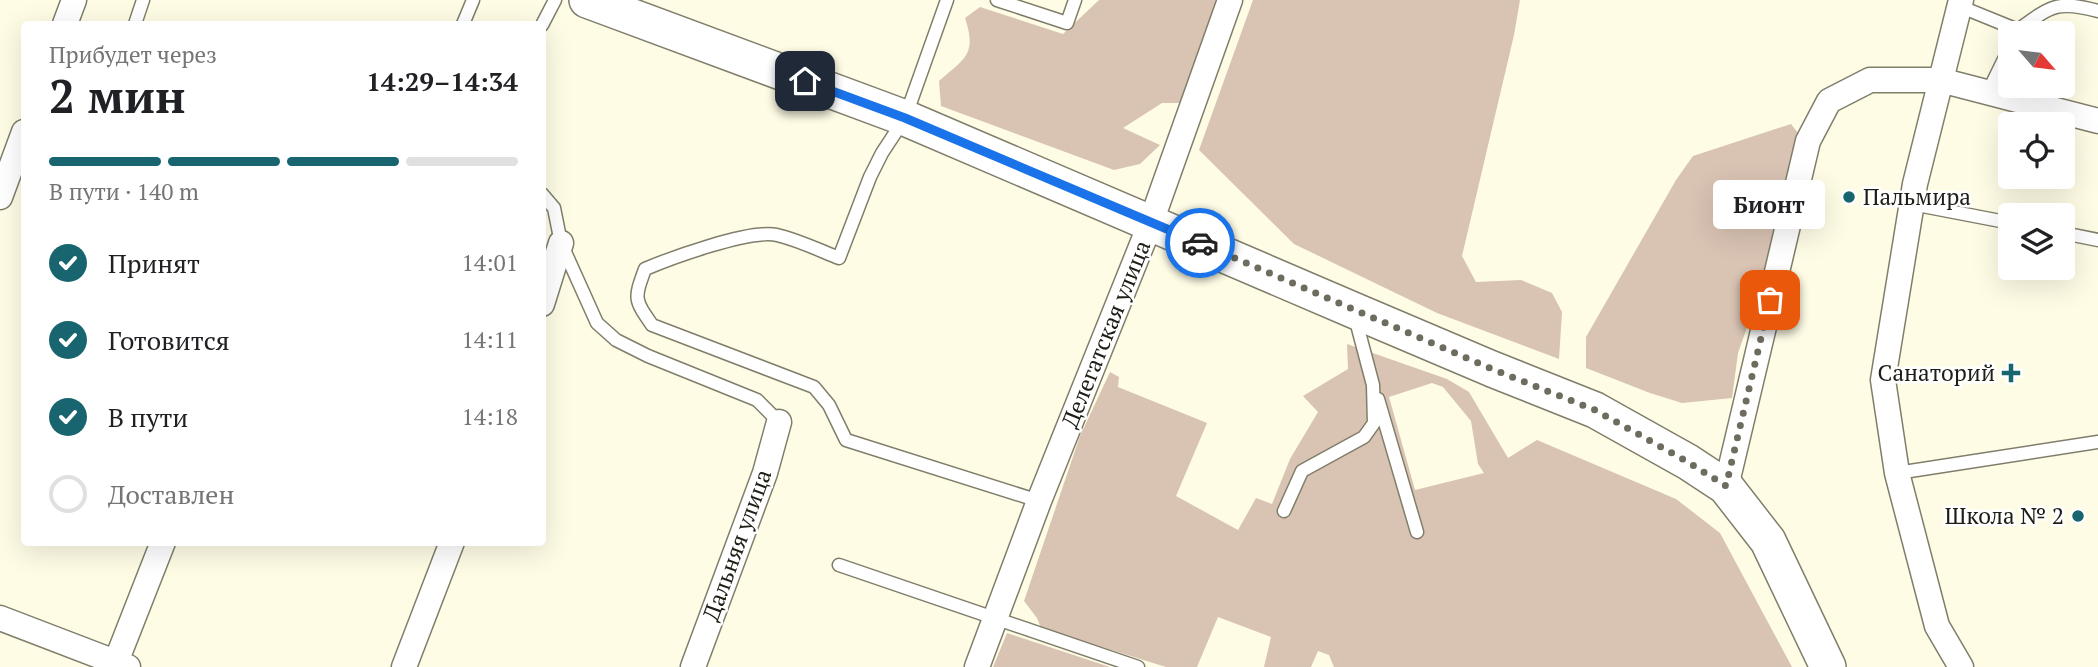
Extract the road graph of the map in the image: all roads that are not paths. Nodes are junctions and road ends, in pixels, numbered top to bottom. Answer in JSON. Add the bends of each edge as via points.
{"nodes":[{"id":1,"x":74,"y":0,"type":"edge"},
{"id":2,"x":143,"y":0,"type":"edge"},
{"id":3,"x":472,"y":0,"type":"edge"},
{"id":4,"x":555,"y":0,"type":"edge"},
{"id":5,"x":587,"y":0,"type":"edge"},
{"id":6,"x":947,"y":0,"type":"edge"},
{"id":7,"x":997,"y":0,"type":"edge"},
{"id":8,"x":1075,"y":0,"type":"edge"},
{"id":9,"x":1230,"y":0,"type":"edge"},
{"id":10,"x":2074,"y":2,"type":"edge"},
{"id":11,"x":1960,"y":3,"type":"edge"},
{"id":12,"x":2098,"y":10,"type":"edge"},
{"id":13,"x":66,"y":21,"type":"edge"},
{"id":14,"x":136,"y":21,"type":"edge"},
{"id":15,"x":464,"y":21,"type":"edge"},
{"id":16,"x":544,"y":21,"type":"edge"},
{"id":17,"x":2031,"y":21,"type":"edge"},
{"id":18,"x":1998,"y":22,"type":"edge"},
{"id":19,"x":1998,"y":71,"type":"edge"},
{"id":20,"x":1940,"y":80,"type":"junction"},
{"id":21,"x":1988,"y":92,"type":"junction"},
{"id":22,"x":905,"y":118,"type":"junction"},
{"id":23,"x":2098,"y":121,"type":"edge"},
{"id":24,"x":21,"y":140,"type":"edge"},
{"id":25,"x":0,"y":197,"type":"edge"},
{"id":26,"x":546,"y":199,"type":"edge"},
{"id":27,"x":1912,"y":204,"type":"junction"},
{"id":28,"x":1998,"y":221,"type":"edge"},
{"id":29,"x":1151,"y":222,"type":"junction"},
{"id":30,"x":2075,"y":235,"type":"edge"},
{"id":31,"x":2098,"y":240,"type":"edge"},
{"id":32,"x":561,"y":243,"type":"junction"},
{"id":33,"x":546,"y":291,"type":"edge"},
{"id":34,"x":1353,"y":310,"type":"junction"},
{"id":35,"x":1373,"y":385,"type":"junction"},
{"id":36,"x":779,"y":422,"type":"joint"},
{"id":37,"x":2098,"y":442,"type":"edge"},
{"id":38,"x":1897,"y":473,"type":"junction"},
{"id":39,"x":1726,"y":486,"type":"junction"},
{"id":40,"x":1039,"y":501,"type":"junction"},
{"id":41,"x":1284,"y":511,"type":"dead end"},
{"id":42,"x":1418,"y":532,"type":"dead end"},
{"id":43,"x":162,"y":546,"type":"edge"},
{"id":44,"x":450,"y":546,"type":"edge"},
{"id":45,"x":839,"y":565,"type":"dead end"},
{"id":46,"x":996,"y":617,"type":"junction"},
{"id":47,"x":0,"y":618,"type":"edge"},
{"id":48,"x":120,"y":665,"type":"edge"},
{"id":49,"x":404,"y":667,"type":"edge"},
{"id":50,"x":693,"y":667,"type":"edge"},
{"id":51,"x":977,"y":667,"type":"edge"},
{"id":52,"x":1138,"y":667,"type":"edge"},
{"id":53,"x":1828,"y":667,"type":"edge"},
{"id":54,"x":1961,"y":667,"type":"edge"}],
"edges":[{"from":1,"to":13,"type":"street"},
{"from":2,"to":14,"type":"lane"},
{"from":3,"to":15,"type":"lane"},
{"from":4,"to":16,"type":"lane"},
{"from":5,"to":22,"type":"street"},
{"from":6,"to":22,"type":"lane"},
{"from":7,"to":8,"type":"lane","via":[[1067,23]]},
{"from":9,"to":29,"type":"street","name":"Делегатская улица"},
{"from":10,"to":12,"type":"lane"},
{"from":10,"to":17,"type":"lane","via":[[2047,9]]},
{"from":11,"to":18,"type":"lane"},
{"from":11,"to":20,"type":"street"},
{"from":19,"to":21,"type":"lane"},
{"from":20,"to":21,"type":"street"},
{"from":20,"to":27,"type":"street"},
{"from":20,"to":39,"type":"street","via":[[1870,80],[1829,101],[1808,141]]},
{"from":21,"to":23,"type":"street"},
{"from":22,"to":29,"type":"street"},
{"from":22,"to":40,"type":"lane","via":[[870,177],[839,258],[774,234],[743,238],[680,254],[645,269],[637,289],[638,305],[652,325],[814,387],[829,405],[846,440]]},
{"from":24,"to":25,"type":"street"},
{"from":26,"to":32,"type":"lane","via":[[554,208]]},
{"from":27,"to":28,"type":"lane"},
{"from":27,"to":38,"type":"street","via":[[1884,380]]},
{"from":29,"to":34,"type":"street"},
{"from":29,"to":40,"type":"street","name":"Делегатская улица"},
{"from":30,"to":31,"type":"lane"},
{"from":32,"to":33,"type":"street"},
{"from":32,"to":36,"type":"lane","via":[[597,323],[616,340],[757,400]]},
{"from":34,"to":35,"type":"lane"},
{"from":34,"to":39,"type":"street","via":[[1595,410]]},
{"from":35,"to":41,"type":"lane","via":[[1374,422],[1369,430],[1302,471]]},
{"from":35,"to":42,"type":"lane"},
{"from":36,"to":50,"type":"street","name":"Дальняя улица","via":[[765,473]]},
{"from":37,"to":38,"type":"lane"},
{"from":38,"to":54,"type":"street","via":[[1937,626]]},
{"from":39,"to":53,"type":"street","via":[[1768,541]]},
{"from":40,"to":46,"type":"street","name":"Делегатская улица"},
{"from":43,"to":48,"type":"street"},
{"from":44,"to":49,"type":"street"},
{"from":45,"to":46,"type":"lane"},
{"from":46,"to":51,"type":"street","name":"Делегатская улица"},
{"from":46,"to":52,"type":"lane"},
{"from":47,"to":48,"type":"street"}]}
